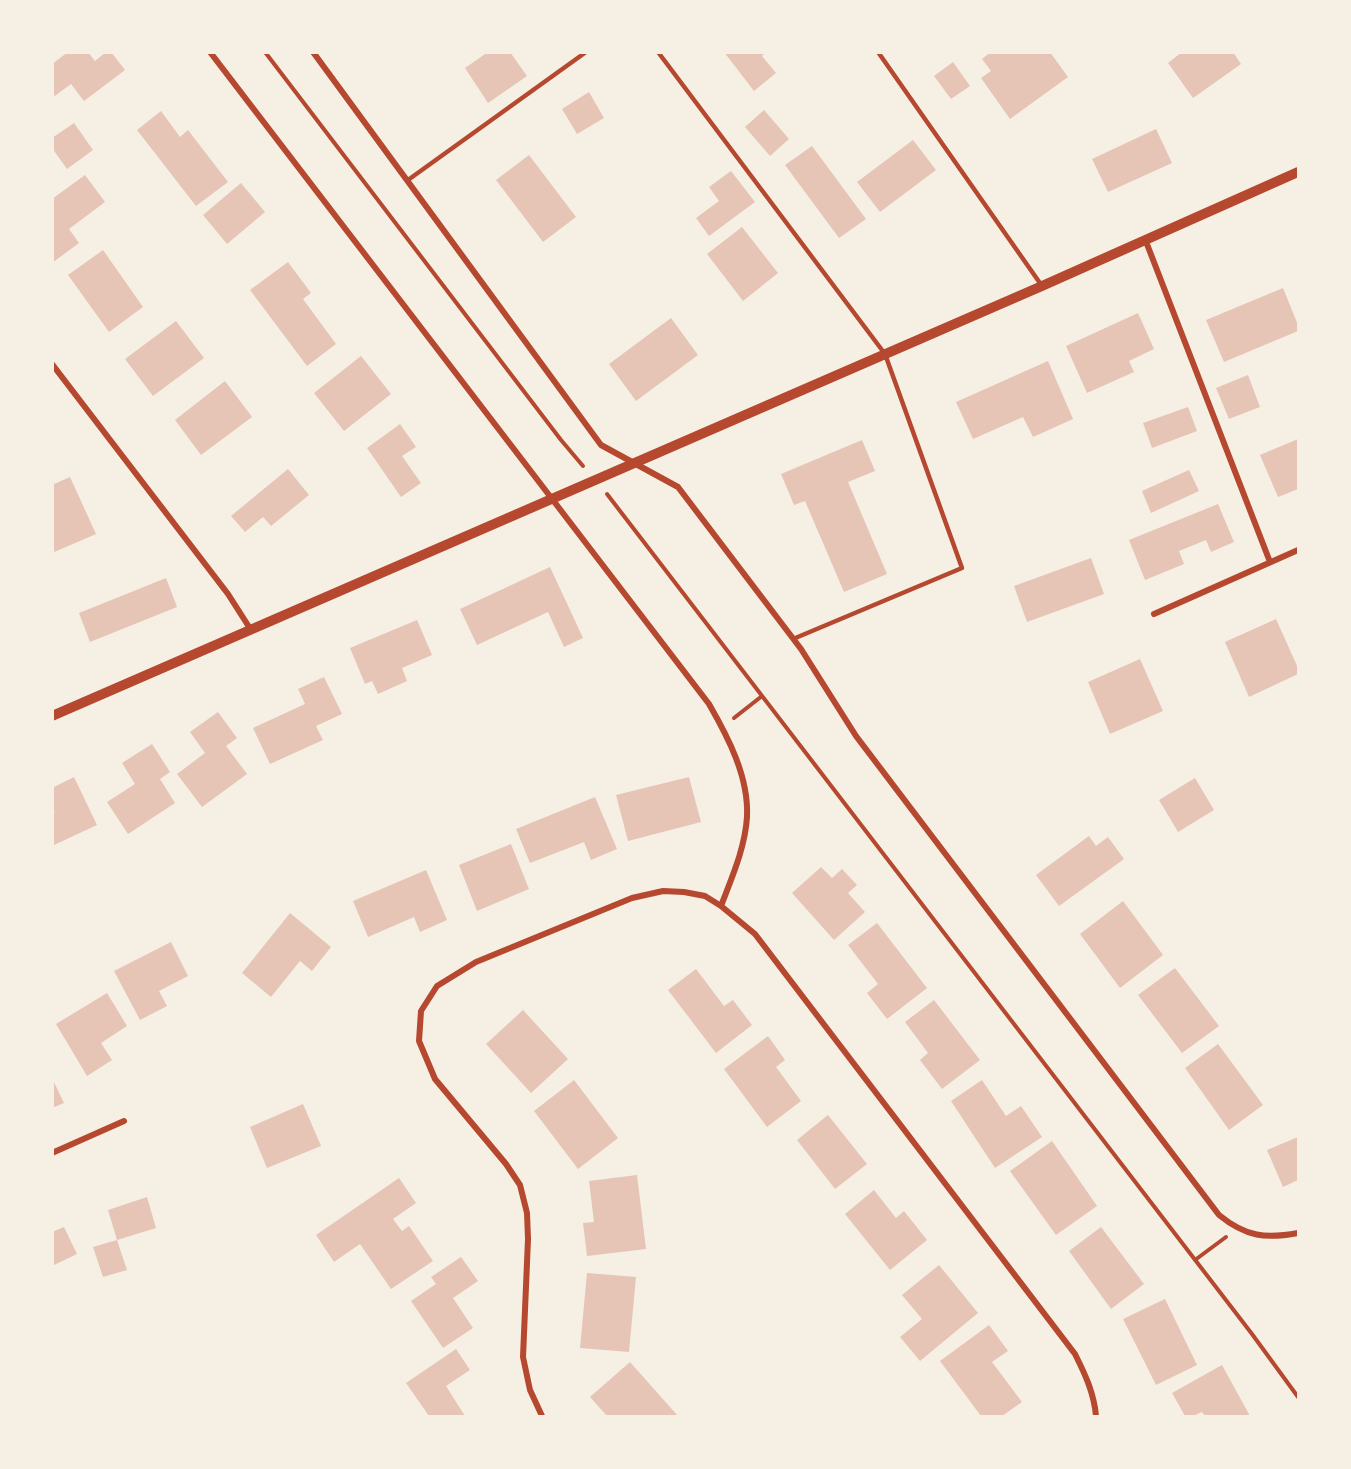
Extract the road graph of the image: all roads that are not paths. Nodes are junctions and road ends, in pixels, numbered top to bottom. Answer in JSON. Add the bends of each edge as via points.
{"nodes":[{"id":1,"x":210,"y":52,"type":"edge"},
{"id":2,"x":313,"y":52,"type":"edge"},
{"id":3,"x":586,"y":52,"type":"edge"},
{"id":4,"x":658,"y":52,"type":"edge"},
{"id":5,"x":878,"y":52,"type":"edge"},
{"id":6,"x":1299,"y":172,"type":"edge"},
{"id":7,"x":408,"y":180,"type":"junction"},
{"id":8,"x":1145,"y":239,"type":"junction"},
{"id":9,"x":1042,"y":286,"type":"junction"},
{"id":10,"x":885,"y":354,"type":"junction"},
{"id":11,"x":52,"y":364,"type":"edge"},
{"id":12,"x":634,"y":462,"type":"junction"},
{"id":13,"x":552,"y":500,"type":"junction"},
{"id":14,"x":1299,"y":550,"type":"edge"},
{"id":15,"x":1270,"y":562,"type":"junction"},
{"id":16,"x":1154,"y":614,"type":"dead end"},
{"id":17,"x":251,"y":630,"type":"junction"},
{"id":18,"x":793,"y":639,"type":"junction"},
{"id":19,"x":52,"y":716,"type":"edge"},
{"id":20,"x":721,"y":906,"type":"junction"},
{"id":21,"x":124,"y":1121,"type":"dead end"},
{"id":22,"x":52,"y":1153,"type":"edge"},
{"id":23,"x":1299,"y":1233,"type":"edge"},
{"id":24,"x":542,"y":1416,"type":"edge"},
{"id":25,"x":1096,"y":1416,"type":"edge"}],
"edges":[{"from":1,"to":13,"type":"street"},
{"from":2,"to":7,"type":"street"},
{"from":3,"to":7,"type":"lane"},
{"from":4,"to":10,"type":"lane"},
{"from":5,"to":9,"type":"lane"},
{"from":6,"to":8,"type":"street"},
{"from":7,"to":12,"type":"street","via":[[601,445]]},
{"from":8,"to":9,"type":"street"},
{"from":8,"to":15,"type":"street"},
{"from":9,"to":10,"type":"street"},
{"from":10,"to":12,"type":"street"},
{"from":10,"to":18,"type":"lane","via":[[962,568]]},
{"from":11,"to":17,"type":"street","via":[[228,594]]},
{"from":12,"to":13,"type":"street"},
{"from":12,"to":18,"type":"street","via":[[678,487]]},
{"from":13,"to":17,"type":"street"},
{"from":13,"to":20,"type":"street","via":[[709,704],[740,769],[747,816],[740,856]]},
{"from":14,"to":15,"type":"street"},
{"from":15,"to":16,"type":"street"},
{"from":17,"to":19,"type":"street"},
{"from":18,"to":23,"type":"street","via":[[863,746],[1219,1215],[1252,1234],[1270,1237]]},
{"from":20,"to":24,"type":"street","via":[[705,896],[684,892],[663,891],[632,898],[476,962],[437,986],[421,1011],[419,1041],[435,1079],[520,1185],[528,1239],[523,1357],[530,1390]]},
{"from":20,"to":25,"type":"street","via":[[755,933],[1075,1354],[1089,1382]]},
{"from":21,"to":22,"type":"street"}]}
